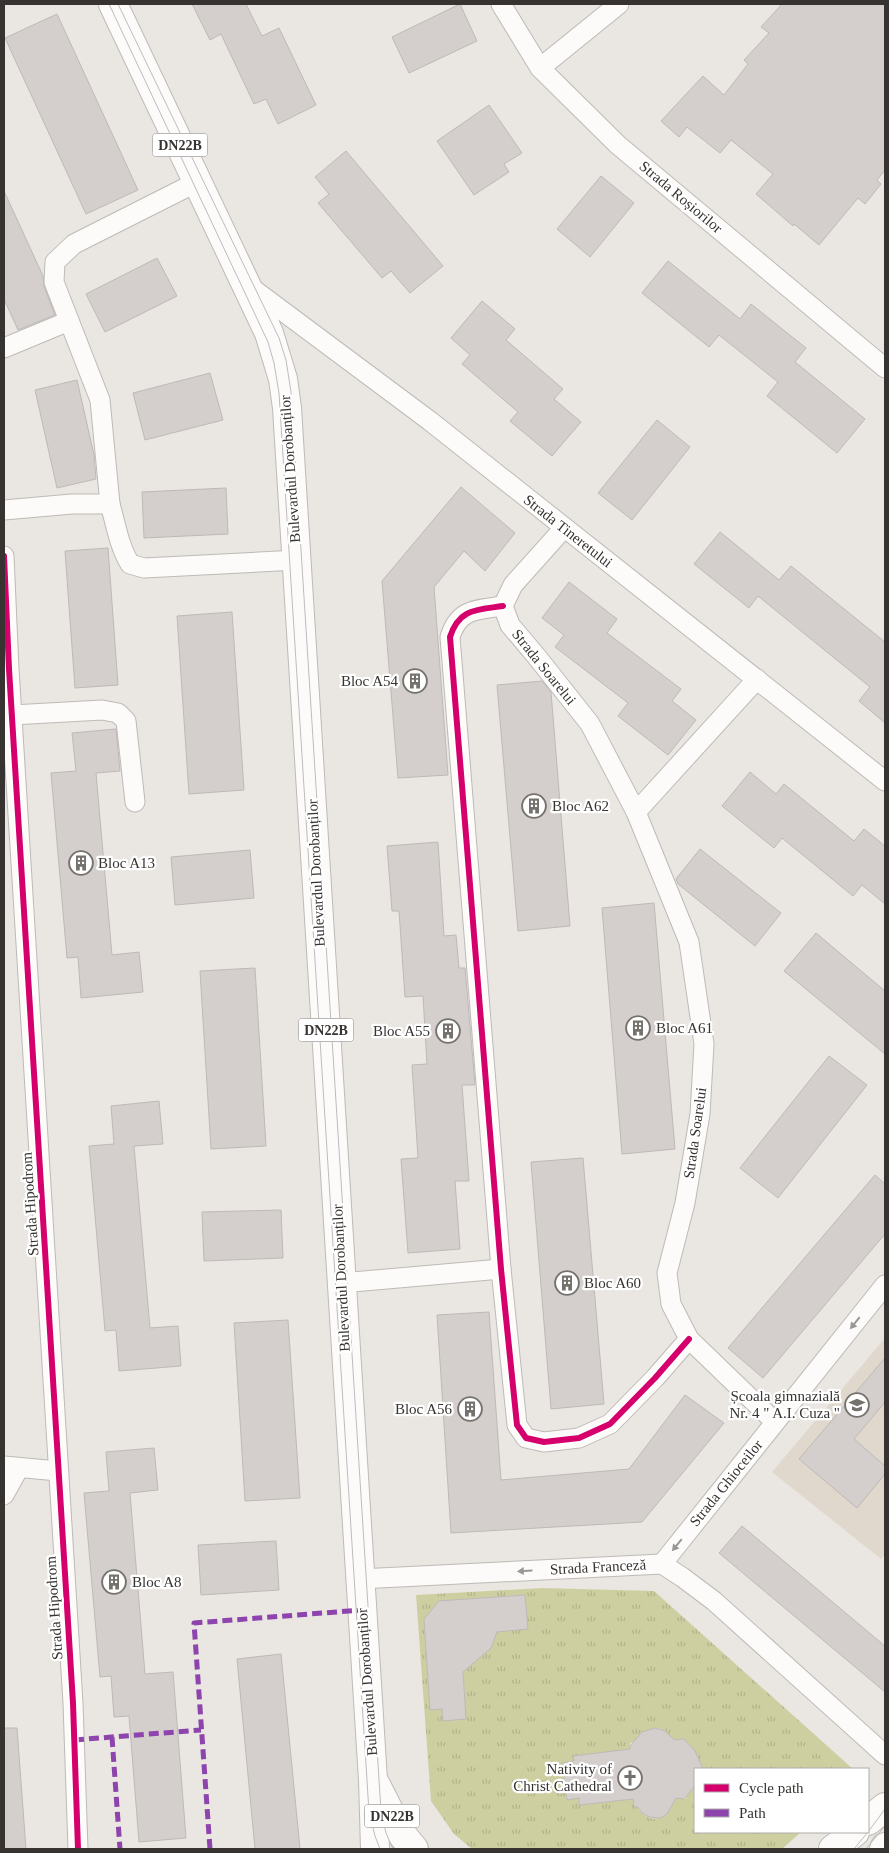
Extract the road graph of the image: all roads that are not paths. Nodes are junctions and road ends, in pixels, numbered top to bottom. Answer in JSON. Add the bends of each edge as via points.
{"nodes":[{"id":1,"x":112,"y":4,"type":"edge"},
{"id":2,"x":501,"y":4,"type":"edge"},
{"id":3,"x":619,"y":4,"type":"edge"},
{"id":4,"x":540,"y":68,"type":"junction"},
{"id":5,"x":198,"y":182,"type":"junction"},
{"id":6,"x":248,"y":286,"type":"junction"},
{"id":7,"x":68,"y":321,"type":"junction"},
{"id":8,"x":4,"y":348,"type":"edge"},
{"id":9,"x":885,"y":368,"type":"edge"},
{"id":10,"x":110,"y":504,"type":"junction"},
{"id":11,"x":4,"y":510,"type":"edge"},
{"id":12,"x":564,"y":528,"type":"junction"},
{"id":13,"x":4,"y":556,"type":"edge"},
{"id":14,"x":297,"y":560,"type":"junction"},
{"id":15,"x":503,"y":606,"type":"junction"},
{"id":16,"x":6,"y":663,"type":"edge"},
{"id":17,"x":756,"y":680,"type":"junction"},
{"id":18,"x":12,"y":715,"type":"junction"},
{"id":19,"x":885,"y":781,"type":"edge"},
{"id":20,"x":135,"y":802,"type":"dead end"},
{"id":21,"x":636,"y":812,"type":"junction"},
{"id":22,"x":501,"y":1268,"type":"junction"},
{"id":23,"x":341,"y":1283,"type":"junction"},
{"id":24,"x":885,"y":1285,"type":"edge"},
{"id":25,"x":689,"y":1339,"type":"junction"},
{"id":26,"x":775,"y":1422,"type":"junction"},
{"id":27,"x":11,"y":1467,"type":"edge"},
{"id":28,"x":58,"y":1471,"type":"junction"},
{"id":29,"x":4,"y":1495,"type":"edge"},
{"id":30,"x":662,"y":1564,"type":"junction"},
{"id":31,"x":359,"y":1579,"type":"junction"},
{"id":32,"x":885,"y":1755,"type":"edge"},
{"id":33,"x":373,"y":1780,"type":"junction"},
{"id":34,"x":885,"y":1807,"type":"edge"},
{"id":35,"x":869,"y":1820,"type":"edge"},
{"id":36,"x":853,"y":1833,"type":"edge"},
{"id":37,"x":78,"y":1849,"type":"edge"},
{"id":38,"x":375,"y":1849,"type":"edge"},
{"id":39,"x":414,"y":1849,"type":"edge"},
{"id":40,"x":833,"y":1849,"type":"edge"}],
"edges":[{"from":1,"to":5,"type":"main road","name":"Bulevardul Dorobanților","number":"DN22B"},
{"from":2,"to":4,"type":"street","name":"Strada Roșiorilor"},
{"from":3,"to":4,"type":"street"},
{"from":4,"to":9,"type":"street","name":"Strada Roșiorilor","via":[[618,145]]},
{"from":5,"to":6,"type":"main road","name":"Bulevardul Dorobanților","number":"DN22B"},
{"from":5,"to":7,"type":"street","via":[[74,244],[55,262],[54,282]]},
{"from":6,"to":12,"type":"street","name":"Strada Tineretului","via":[[430,421]]},
{"from":6,"to":14,"type":"main road","name":"Bulevardul Dorobanților","number":"DN22B","via":[[269,333],[282,379],[287,408]]},
{"from":7,"to":8,"type":"street"},
{"from":7,"to":10,"type":"street","via":[[100,400]]},
{"from":10,"to":11,"type":"street"},
{"from":10,"to":14,"type":"street","via":[[122,551],[130,564],[144,568]]},
{"from":12,"to":15,"type":"street","via":[[513,585]]},
{"from":12,"to":17,"type":"street","name":"Strada Tineretului"},
{"from":13,"to":16,"type":"street","name":"Strada Hipodrom"},
{"from":14,"to":23,"type":"main road","name":"Bulevardul Dorobanților","number":"DN22B"},
{"from":15,"to":21,"type":"street","name":"Strada Soarelui","via":[[510,625],[590,724]]},
{"from":15,"to":22,"type":"street","via":[[470,611],[454,623],[450,637]]},
{"from":16,"to":18,"type":"street","name":"Strada Hipodrom"},
{"from":17,"to":19,"type":"street","name":"Strada Tineretului"},
{"from":17,"to":21,"type":"street"},
{"from":18,"to":20,"type":"street","via":[[102,710],[118,713],[126,721]]},
{"from":18,"to":28,"type":"street","name":"Strada Hipodrom"},
{"from":21,"to":25,"type":"street","name":"Strada Soarelui","via":[[689,942],[704,1044],[700,1114],[685,1203],[667,1273],[671,1304]]},
{"from":22,"to":23,"type":"street"},
{"from":22,"to":25,"type":"street","via":[[517,1425],[526,1438],[544,1442],[579,1438],[610,1424]]},
{"from":23,"to":31,"type":"main road","name":"Bulevardul Dorobanților","number":"DN22B"},
{"from":24,"to":26,"type":"street","name":"Strada Ghioceilor","one_way":true},
{"from":25,"to":26,"type":"street","name":"Strada Soarelui"},
{"from":26,"to":30,"type":"street","name":"Strada Ghioceilor","one_way":true},
{"from":27,"to":28,"type":"street"},
{"from":27,"to":29,"type":"street"},
{"from":28,"to":37,"type":"street","name":"Strada Hipodrom","via":[[73,1703]]},
{"from":30,"to":31,"type":"street","name":"Strada Franceză","one_way":true},
{"from":30,"to":32,"type":"street","name":"Strada Franceză","via":[[714,1601]]},
{"from":31,"to":33,"type":"main road","name":"Bulevardul Dorobanților","number":"DN22B"},
{"from":33,"to":38,"type":"main road","name":"Bulevardul Dorobanților","number":"DN22B"},
{"from":33,"to":39,"type":"main road","name":"Bulevardul Dorobanților","number":"DN22B","via":[[400,1832]]},
{"from":34,"to":35,"type":"main road"},
{"from":36,"to":40,"type":"main road"}]}
